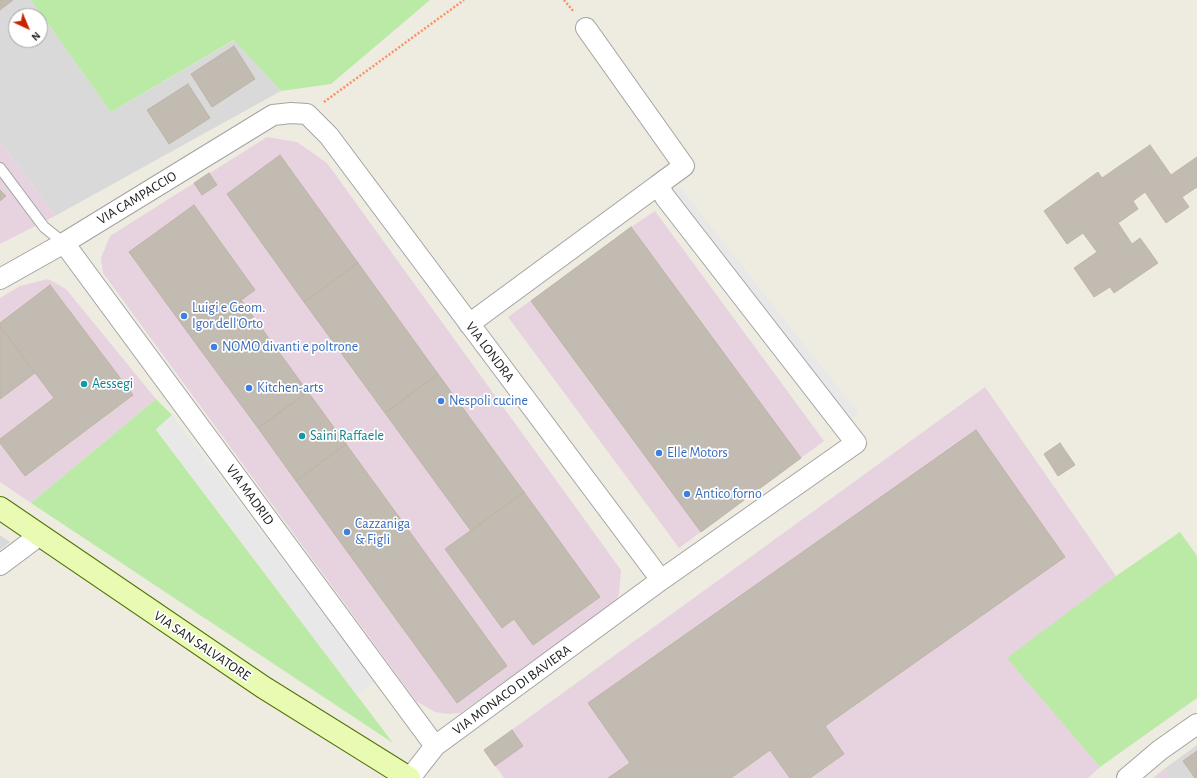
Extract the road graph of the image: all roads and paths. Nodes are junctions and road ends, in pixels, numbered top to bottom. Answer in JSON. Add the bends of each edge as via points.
{"nodes":[{"id":1,"x":464,"y":0,"type":"edge"},
{"id":2,"x":586,"y":28,"type":"dead end"},
{"id":3,"x":307,"y":114,"type":"junction"},
{"id":4,"x":0,"y":168,"type":"edge"},
{"id":5,"x":658,"y":185,"type":"junction"},
{"id":6,"x":64,"y":243,"type":"junction"},
{"id":7,"x":0,"y":279,"type":"edge"},
{"id":8,"x":470,"y":324,"type":"junction"},
{"id":9,"x":0,"y":508,"type":"edge"},
{"id":10,"x":40,"y":536,"type":"junction"},
{"id":11,"x":0,"y":565,"type":"edge"},
{"id":12,"x":661,"y":580,"type":"junction"},
{"id":13,"x":1197,"y":724,"type":"edge"},
{"id":14,"x":435,"y":746,"type":"junction"},
{"id":15,"x":409,"y":778,"type":"edge"},
{"id":16,"x":1127,"y":778,"type":"edge"}],
"edges":[{"from":1,"to":3,"type":"path"},
{"from":2,"to":5,"type":"street","via":[[684,166]]},
{"from":3,"to":6,"type":"street","name":"VIA CAMPACCIO","via":[[273,115]]},
{"from":3,"to":8,"type":"street","name":"VIA LONDRA","via":[[329,136]]},
{"from":4,"to":6,"type":"lane","via":[[44,227]]},
{"from":5,"to":8,"type":"street"},
{"from":5,"to":12,"type":"street","via":[[856,443]]},
{"from":6,"to":7,"type":"street","name":"VIA CAMPACCIO"},
{"from":6,"to":14,"type":"street","name":"VIA MADRID"},
{"from":8,"to":12,"type":"street","name":"VIA LONDRA"},
{"from":9,"to":10,"type":"street","name":"VIA SAN SALVATORE"},
{"from":10,"to":11,"type":"street"},
{"from":10,"to":15,"type":"street","name":"VIA SAN SALVATORE","via":[[263,687]]},
{"from":12,"to":14,"type":"street","name":"VIA MONACO DI BAVIERA"},
{"from":13,"to":16,"type":"street","via":[[1160,750]]},
{"from":14,"to":15,"type":"street","name":"VIA MONACO DI BAVIERA"}]}
